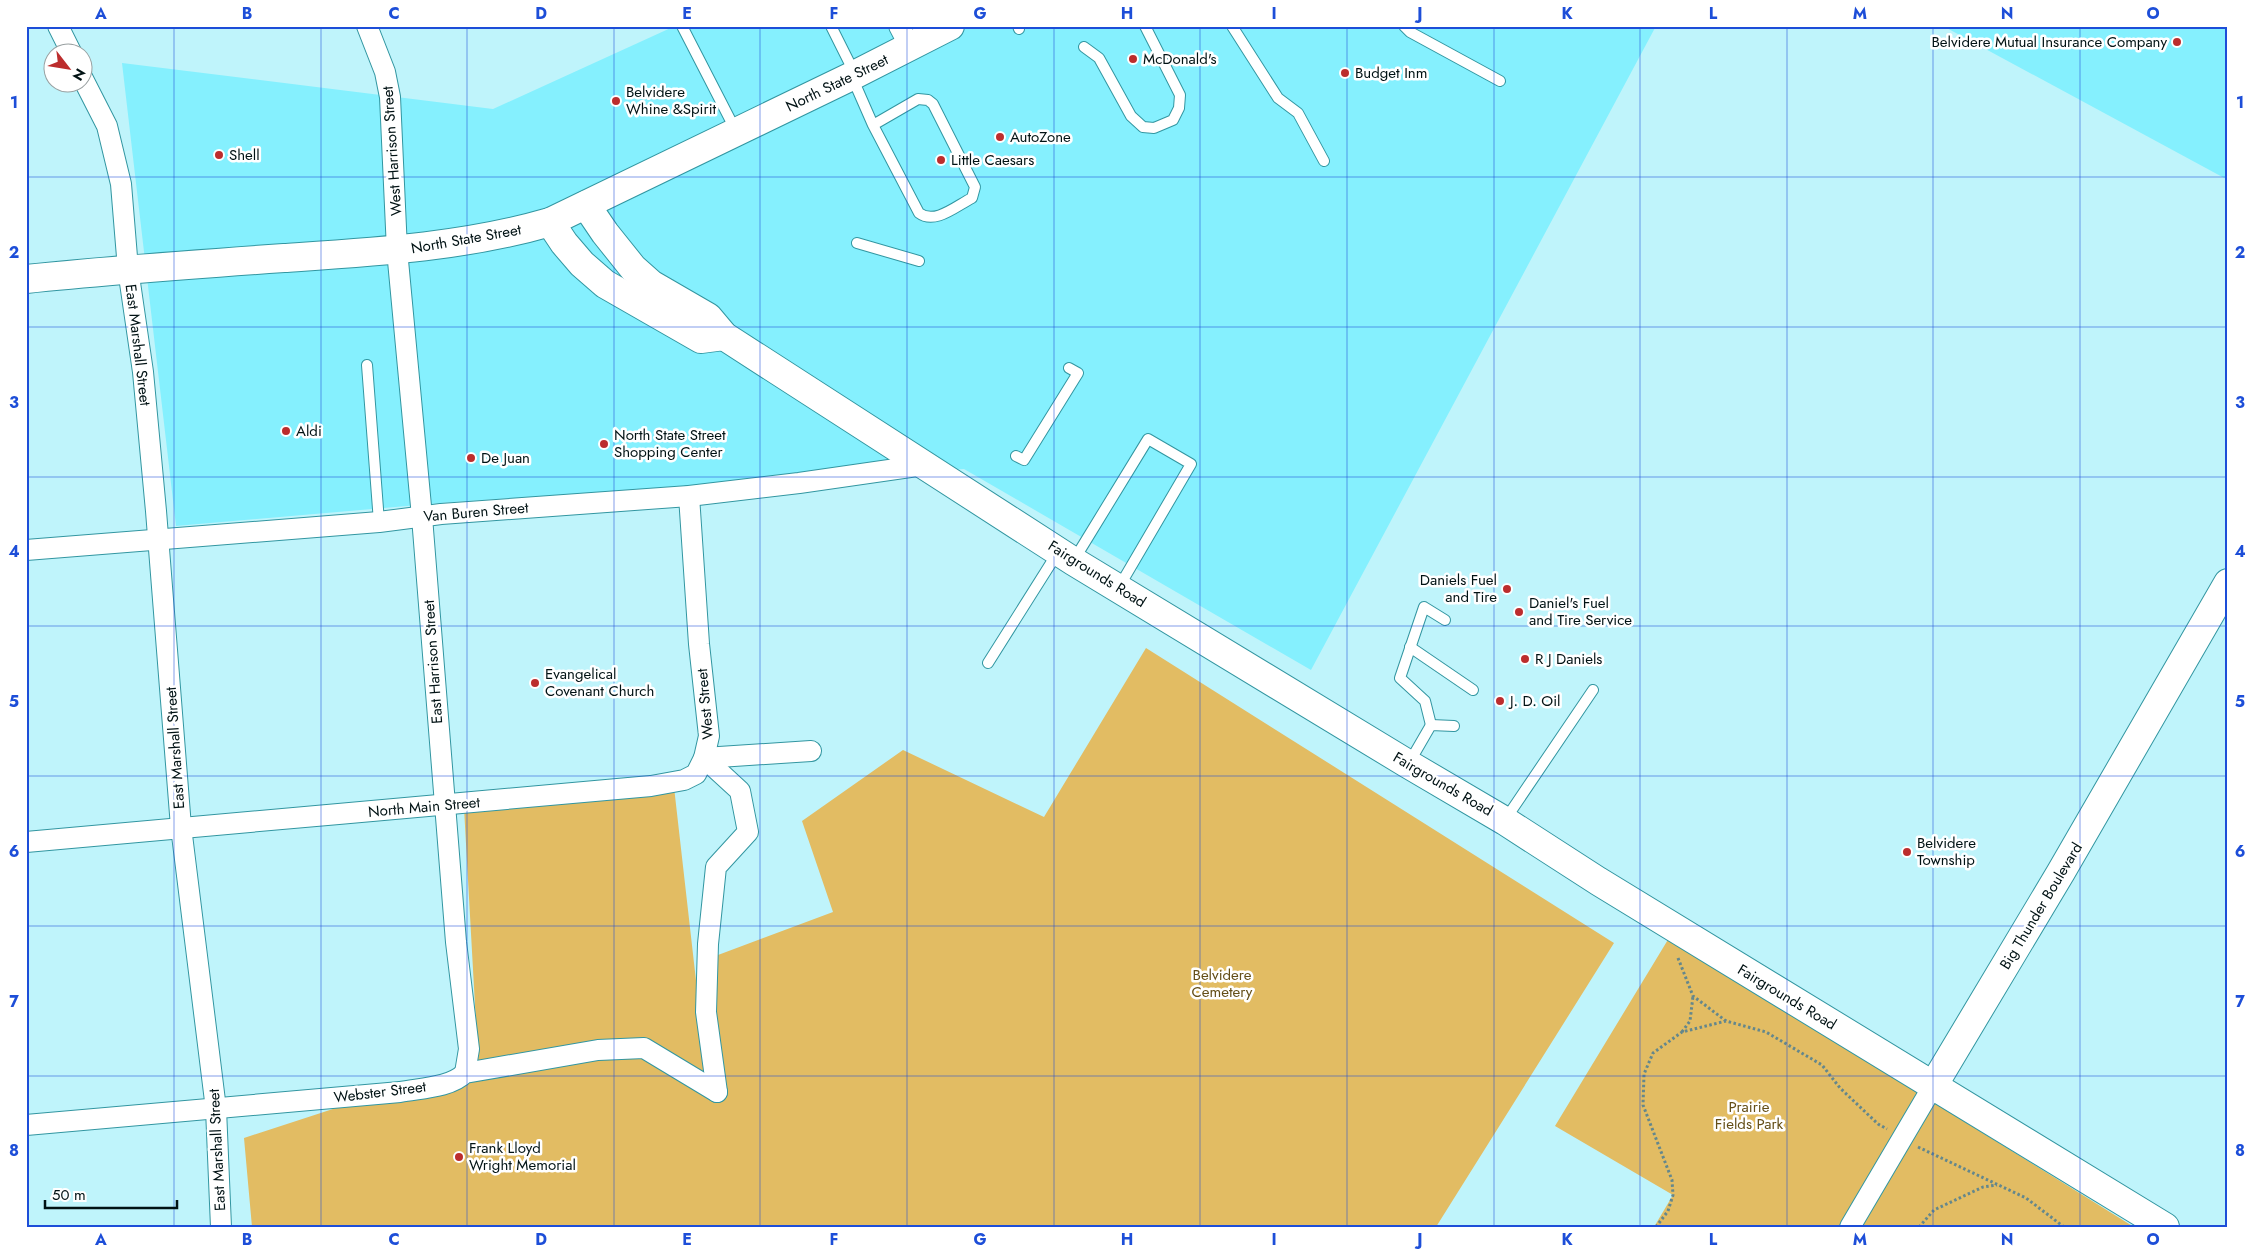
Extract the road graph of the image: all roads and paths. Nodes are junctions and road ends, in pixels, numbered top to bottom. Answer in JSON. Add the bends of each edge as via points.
{"nodes":[{"id":1,"x":58,"y":26,"type":"edge"},
{"id":2,"x":367,"y":26,"type":"edge"},
{"id":3,"x":682,"y":26,"type":"edge"},
{"id":4,"x":831,"y":26,"type":"edge"},
{"id":5,"x":950,"y":26,"type":"edge"},
{"id":6,"x":1145,"y":26,"type":"edge"},
{"id":7,"x":1232,"y":26,"type":"edge"},
{"id":8,"x":1404,"y":26,"type":"edge"},
{"id":9,"x":904,"y":37,"type":"edge"},
{"id":10,"x":66,"y":42,"type":"edge"},
{"id":11,"x":1084,"y":47,"type":"dead end"},
{"id":12,"x":854,"y":75,"type":"junction"},
{"id":13,"x":1500,"y":82,"type":"dead end"},
{"id":14,"x":90,"y":92,"type":"edge"},
{"id":15,"x":873,"y":125,"type":"junction"},
{"id":16,"x":737,"y":132,"type":"junction"},
{"id":17,"x":1324,"y":161,"type":"dead end"},
{"id":18,"x":586,"y":205,"type":"junction"},
{"id":19,"x":550,"y":222,"type":"junction"},
{"id":20,"x":857,"y":243,"type":"dead end"},
{"id":21,"x":397,"y":250,"type":"junction"},
{"id":22,"x":919,"y":261,"type":"dead end"},
{"id":23,"x":128,"y":269,"type":"junction"},
{"id":24,"x":26,"y":279,"type":"edge"},
{"id":25,"x":724,"y":336,"type":"junction"},
{"id":26,"x":367,"y":365,"type":"dead end"},
{"id":27,"x":1069,"y":368,"type":"dead end"},
{"id":28,"x":1016,"y":456,"type":"dead end"},
{"id":29,"x":924,"y":464,"type":"junction"},
{"id":30,"x":689,"y":496,"type":"junction"},
{"id":31,"x":422,"y":517,"type":"junction"},
{"id":32,"x":379,"y":522,"type":"junction"},
{"id":33,"x":158,"y":538,"type":"junction"},
{"id":34,"x":26,"y":550,"type":"edge"},
{"id":35,"x":1066,"y":556,"type":"junction"},
{"id":36,"x":2228,"y":583,"type":"edge"},
{"id":37,"x":1118,"y":588,"type":"junction"},
{"id":38,"x":1445,"y":620,"type":"dead end"},
{"id":39,"x":1410,"y":647,"type":"junction"},
{"id":40,"x":988,"y":662,"type":"dead end"},
{"id":41,"x":1473,"y":690,"type":"dead end"},
{"id":42,"x":1593,"y":690,"type":"dead end"},
{"id":43,"x":1431,"y":725,"type":"junction"},
{"id":44,"x":1454,"y":726,"type":"dead end"},
{"id":45,"x":811,"y":750,"type":"dead end"},
{"id":46,"x":704,"y":758,"type":"junction"},
{"id":47,"x":1408,"y":764,"type":"junction"},
{"id":48,"x":445,"y":806,"type":"junction"},
{"id":49,"x":1505,"y":821,"type":"junction"},
{"id":50,"x":181,"y":827,"type":"junction"},
{"id":51,"x":26,"y":842,"type":"edge"},
{"id":52,"x":1680,"y":959,"type":"dead end"},
{"id":53,"x":1693,"y":996,"type":"junction"},
{"id":54,"x":1726,"y":1021,"type":"junction"},
{"id":55,"x":1682,"y":1032,"type":"junction"},
{"id":56,"x":466,"y":1073,"type":"junction"},
{"id":57,"x":1933,"y":1086,"type":"junction"},
{"id":58,"x":717,"y":1092,"type":"joint"},
{"id":59,"x":216,"y":1109,"type":"junction"},
{"id":60,"x":26,"y":1125,"type":"edge"},
{"id":61,"x":1903,"y":1138,"type":"junction"},
{"id":62,"x":1997,"y":1184,"type":"junction"},
{"id":63,"x":221,"y":1227,"type":"edge"},
{"id":64,"x":1656,"y":1227,"type":"edge"},
{"id":65,"x":1850,"y":1227,"type":"edge"},
{"id":66,"x":1919,"y":1227,"type":"edge"},
{"id":67,"x":2064,"y":1227,"type":"edge"},
{"id":68,"x":2165,"y":1227,"type":"edge"}],
"edges":[{"from":1,"to":10,"type":"street"},
{"from":2,"to":21,"type":"street","name":"West Harrison Street","via":[[385,72],[390,97]]},
{"from":3,"to":16,"type":"lane"},
{"from":4,"to":12,"type":"lane"},
{"from":5,"to":9,"type":"main road","name":"North State Street"},
{"from":6,"to":11,"type":"lane","via":[[1180,95],[1179,108],[1173,120],[1154,128],[1143,127],[1131,116],[1098,58]]},
{"from":7,"to":17,"type":"lane","via":[[1278,98],[1298,113]]},
{"from":8,"to":13,"type":"lane"},
{"from":9,"to":12,"type":"main road","name":"North State Street"},
{"from":12,"to":15,"type":"lane"},
{"from":12,"to":16,"type":"main road","name":"North State Street"},
{"from":14,"to":23,"type":"street","name":"East Marshall Street","via":[[107,126],[121,184]]},
{"from":15,"to":15,"type":"lane","via":[[919,213],[925,218],[938,216],[972,198],[975,188],[933,104],[928,100],[918,99]]},
{"from":16,"to":18,"type":"main road","name":"North State Street"},
{"from":18,"to":19,"type":"main road","name":"North State Street"},
{"from":18,"to":25,"type":"main road","name":"Fairgrounds Road","via":[[632,268],[658,288],[708,317]]},
{"from":19,"to":21,"type":"main road","name":"North State Street","via":[[496,236]]},
{"from":19,"to":25,"type":"main road","via":[[582,264],[606,284],[701,340]]},
{"from":20,"to":22,"type":"lane"},
{"from":21,"to":23,"type":"main road","name":"North State Street"},
{"from":21,"to":31,"type":"street","name":"East Harrison Street"},
{"from":23,"to":24,"type":"main road","name":"North State Street"},
{"from":23,"to":33,"type":"street","name":"East Marshall Street","via":[[143,372]]},
{"from":25,"to":29,"type":"main road","name":"Fairgrounds Road"},
{"from":26,"to":32,"type":"lane"},
{"from":27,"to":28,"type":"lane","via":[[1078,373],[1024,460]]},
{"from":29,"to":30,"type":"street","name":"Van Buren Street"},
{"from":29,"to":35,"type":"main road","name":"Fairgrounds Road"},
{"from":30,"to":31,"type":"street","name":"Van Buren Street"},
{"from":30,"to":46,"type":"street","name":"West Street","via":[[709,736]]},
{"from":31,"to":32,"type":"street","name":"Van Buren Street"},
{"from":31,"to":48,"type":"street","name":"East Harrison Street"},
{"from":32,"to":33,"type":"street","name":"Van Buren Street"},
{"from":33,"to":34,"type":"street","name":"Van Buren Street"},
{"from":33,"to":50,"type":"street","name":"East Marshall Street"},
{"from":35,"to":37,"type":"main road","name":"Fairgrounds Road"},
{"from":35,"to":37,"type":"lane","via":[[1148,439],[1191,464]]},
{"from":35,"to":40,"type":"lane"},
{"from":36,"to":57,"type":"main road","name":"Big Thunder Boulevard"},
{"from":37,"to":47,"type":"main road","name":"Fairgrounds Road"},
{"from":38,"to":39,"type":"lane","via":[[1424,607]]},
{"from":39,"to":41,"type":"lane"},
{"from":39,"to":43,"type":"lane","via":[[1400,678],[1425,701]]},
{"from":42,"to":49,"type":"lane"},
{"from":43,"to":44,"type":"lane"},
{"from":43,"to":47,"type":"lane"},
{"from":45,"to":46,"type":"street"},
{"from":46,"to":48,"type":"street","name":"North Main Street","via":[[696,774],[651,786]]},
{"from":46,"to":58,"type":"street","name":"West Street","via":[[740,791],[748,832],[716,867],[708,944],[706,1012]]},
{"from":47,"to":49,"type":"main road","name":"Fairgrounds Road"},
{"from":48,"to":50,"type":"street","name":"North Main Street"},
{"from":48,"to":56,"type":"street","name":"East Harrison Street","via":[[469,1050]]},
{"from":49,"to":57,"type":"main road","name":"Fairgrounds Road"},
{"from":50,"to":51,"type":"street","name":"North Main Street"},
{"from":50,"to":59,"type":"street","name":"East Marshall Street"},
{"from":52,"to":53,"type":"path"},
{"from":53,"to":54,"type":"path"},
{"from":53,"to":55,"type":"path","via":[[1690,1021]]},
{"from":54,"to":55,"type":"path"},
{"from":54,"to":61,"type":"path","via":[[1766,1032],[1822,1065],[1840,1088],[1878,1124]]},
{"from":55,"to":64,"type":"path","via":[[1653,1053],[1644,1074],[1643,1105],[1672,1180],[1673,1195],[1668,1210]]},
{"from":56,"to":58,"type":"street","name":"Webster Street","via":[[598,1050],[644,1048]]},
{"from":56,"to":59,"type":"street","name":"Webster Street","via":[[449,1082],[400,1092]]},
{"from":57,"to":61,"type":"street","name":"Big Thunder Boulevard"},
{"from":57,"to":68,"type":"main road","name":"Fairgrounds Road"},
{"from":59,"to":60,"type":"street","name":"Webster Street"},
{"from":59,"to":63,"type":"street","name":"East Marshall Street"},
{"from":61,"to":62,"type":"path","via":[[1934,1156]]},
{"from":61,"to":65,"type":"street","name":"Big Thunder Boulevard"},
{"from":62,"to":66,"type":"path","via":[[1934,1210]]},
{"from":62,"to":67,"type":"path","via":[[2026,1198]]}]}
